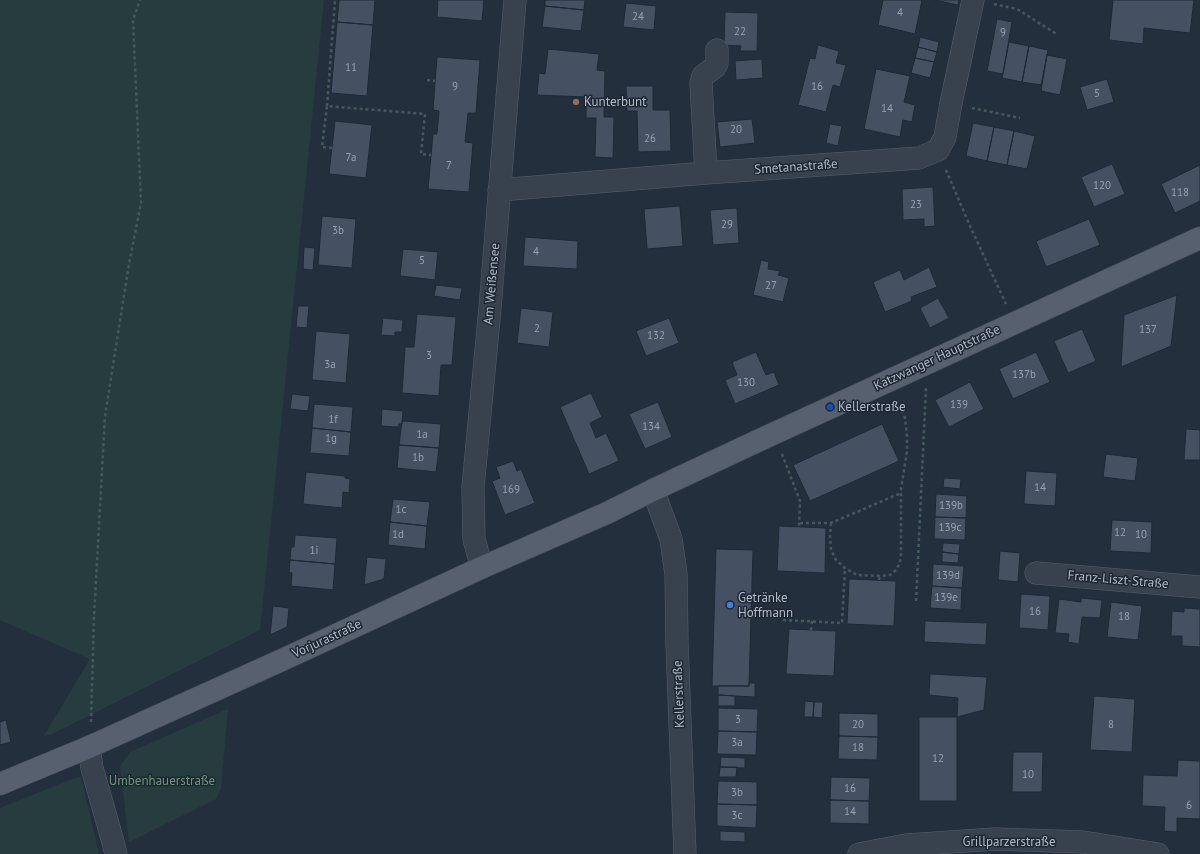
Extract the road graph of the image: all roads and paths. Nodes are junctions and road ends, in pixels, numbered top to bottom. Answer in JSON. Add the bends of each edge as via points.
{"nodes":[{"id":1,"x":140,"y":0,"type":"edge"},
{"id":2,"x":335,"y":0,"type":"edge"},
{"id":3,"x":515,"y":0,"type":"edge"},
{"id":4,"x":981,"y":2,"type":"edge"},
{"id":5,"x":1058,"y":35,"type":"dead end"},
{"id":6,"x":717,"y":50,"type":"dead end"},
{"id":7,"x":330,"y":58,"type":"junction"},
{"id":8,"x":334,"y":58,"type":"dead end"},
{"id":9,"x":428,"y":80,"type":"dead end"},
{"id":10,"x":435,"y":81,"type":"dead end"},
{"id":11,"x":951,"y":103,"type":"junction"},
{"id":12,"x":327,"y":106,"type":"junction"},
{"id":13,"x":1020,"y":118,"type":"dead end"},
{"id":14,"x":332,"y":148,"type":"dead end"},
{"id":15,"x":938,"y":150,"type":"junction"},
{"id":16,"x":431,"y":155,"type":"dead end"},
{"id":17,"x":706,"y":173,"type":"junction"},
{"id":18,"x":499,"y":190,"type":"junction"},
{"id":19,"x":1200,"y":238,"type":"edge"},
{"id":20,"x":1014,"y":322,"type":"junction"},
{"id":21,"x":927,"y":363,"type":"junction"},
{"id":22,"x":886,"y":382,"type":"junction"},
{"id":23,"x":774,"y":433,"type":"junction"},
{"id":24,"x":653,"y":490,"type":"junction"},
{"id":25,"x":901,"y":493,"type":"junction"},
{"id":26,"x":800,"y":523,"type":"junction"},
{"id":27,"x":831,"y":523,"type":"junction"},
{"id":28,"x":799,"y":527,"type":"dead end"},
{"id":29,"x":483,"y":567,"type":"junction"},
{"id":30,"x":845,"y":568,"type":"junction"},
{"id":31,"x":1036,"y":573,"type":"dead end"},
{"id":32,"x":880,"y":576,"type":"junction"},
{"id":33,"x":879,"y":580,"type":"dead end"},
{"id":34,"x":1200,"y":587,"type":"edge"},
{"id":35,"x":916,"y":601,"type":"dead end"},
{"id":36,"x":783,"y":620,"type":"dead end"},
{"id":37,"x":812,"y":622,"type":"junction"},
{"id":38,"x":811,"y":630,"type":"dead end"},
{"id":39,"x":89,"y":747,"type":"junction"},
{"id":40,"x":0,"y":784,"type":"edge"},
{"id":41,"x":116,"y":854,"type":"edge"},
{"id":42,"x":685,"y":854,"type":"edge"},
{"id":43,"x":859,"y":854,"type":"edge"},
{"id":44,"x":1158,"y":854,"type":"edge"}],
"edges":[{"from":1,"to":39,"type":"path","via":[[133,20],[141,203],[105,416]]},
{"from":2,"to":7,"type":"path"},
{"from":3,"to":18,"type":"street","name":"Am Weißensee"},
{"from":4,"to":5,"type":"path","via":[[1017,9]]},
{"from":4,"to":11,"type":"street"},
{"from":6,"to":17,"type":"street","via":[[715,67],[703,76],[702,83]]},
{"from":7,"to":8,"type":"path"},
{"from":7,"to":12,"type":"path"},
{"from":9,"to":10,"type":"path"},
{"from":11,"to":13,"type":"path"},
{"from":11,"to":15,"type":"street","via":[[945,137]]},
{"from":12,"to":14,"type":"path","via":[[322,147]]},
{"from":12,"to":16,"type":"path","via":[[425,114],[420,154]]},
{"from":15,"to":17,"type":"street","name":"Smetanastraße","via":[[919,158]]},
{"from":15,"to":20,"type":"path"},
{"from":17,"to":18,"type":"street","name":"Smetanastraße"},
{"from":18,"to":29,"type":"street","name":"Am Weißensee","via":[[473,487],[474,539]]},
{"from":19,"to":20,"type":"main road","name":"Katzwanger Hauptstraße"},
{"from":20,"to":21,"type":"main road","name":"Katzwanger Hauptstraße"},
{"from":21,"to":22,"type":"main road","name":"Katzwanger Hauptstraße"},
{"from":21,"to":35,"type":"path"},
{"from":22,"to":23,"type":"main road","name":"Katzwanger Hauptstraße"},
{"from":22,"to":25,"type":"path","via":[[905,418],[907,451]]},
{"from":23,"to":24,"type":"main road","name":"Katzwanger Hauptstraße"},
{"from":23,"to":26,"type":"path","via":[[800,501]]},
{"from":24,"to":29,"type":"main road","name":"Vorjurastraße","via":[[608,513]]},
{"from":24,"to":42,"type":"street","name":"Kellerstraße","via":[[671,539],[676,574]]},
{"from":25,"to":27,"type":"path"},
{"from":25,"to":32,"type":"path","via":[[900,563],[890,574]]},
{"from":26,"to":27,"type":"path"},
{"from":26,"to":28,"type":"path"},
{"from":27,"to":30,"type":"path","via":[[831,550],[836,560]]},
{"from":29,"to":39,"type":"main road","name":"Vorjurastraße"},
{"from":30,"to":32,"type":"path","via":[[857,574]]},
{"from":30,"to":37,"type":"path","via":[[842,623]]},
{"from":31,"to":34,"type":"street","name":"Franz-Liszt-Straße"},
{"from":32,"to":33,"type":"path"},
{"from":36,"to":37,"type":"path"},
{"from":37,"to":38,"type":"path"},
{"from":39,"to":40,"type":"main road","name":"Vorjurastraße"},
{"from":39,"to":41,"type":"street","via":[[92,768]]},
{"from":43,"to":44,"type":"street","name":"Grillparzerstraße","via":[[906,845],[995,839],[1082,842]]}]}
